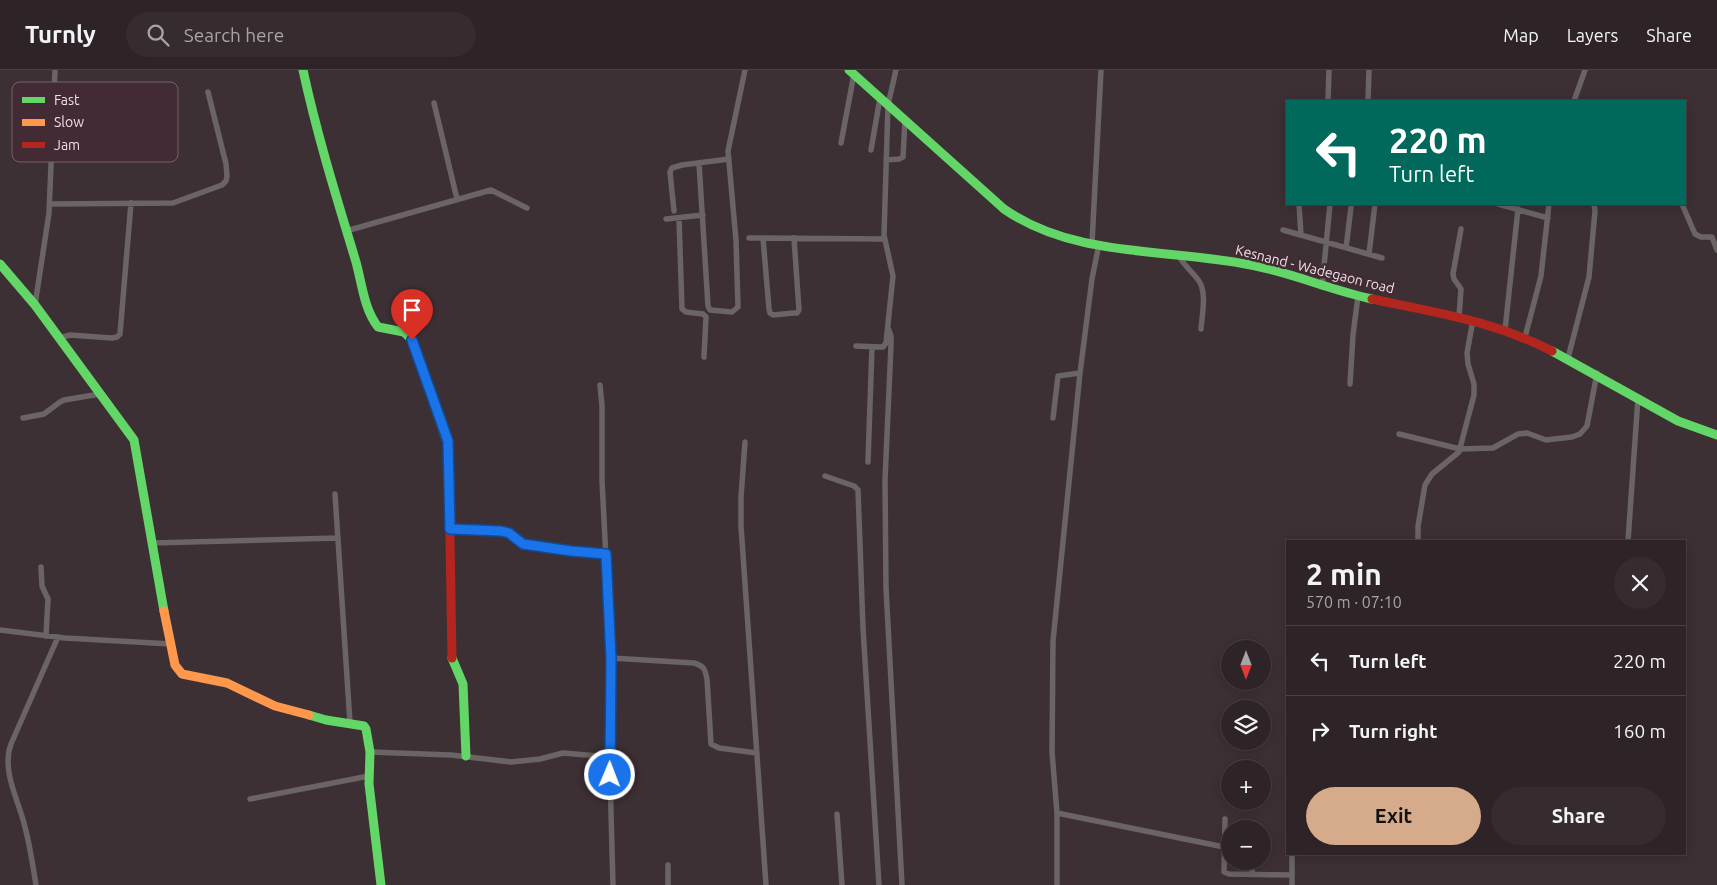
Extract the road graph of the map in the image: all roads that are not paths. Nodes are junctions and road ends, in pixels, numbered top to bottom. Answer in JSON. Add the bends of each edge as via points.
{"nodes":[{"id":1,"x":303,"y":70,"type":"edge"},
{"id":2,"x":745,"y":70,"type":"edge"},
{"id":3,"x":896,"y":70,"type":"edge"},
{"id":4,"x":1101,"y":70,"type":"edge"},
{"id":5,"x":1329,"y":70,"type":"edge"},
{"id":6,"x":1369,"y":70,"type":"edge"},
{"id":7,"x":1585,"y":70,"type":"edge"},
{"id":8,"x":852,"y":72,"type":"edge"},
{"id":9,"x":208,"y":92,"type":"dead end"},
{"id":10,"x":880,"y":98,"type":"junction"},
{"id":11,"x":1328,"y":100,"type":"edge"},
{"id":12,"x":1368,"y":100,"type":"edge"},
{"id":13,"x":1574,"y":100,"type":"edge"},
{"id":14,"x":434,"y":104,"type":"dead end"},
{"id":15,"x":888,"y":105,"type":"junction"},
{"id":16,"x":905,"y":120,"type":"junction"},
{"id":17,"x":841,"y":143,"type":"dead end"},
{"id":18,"x":871,"y":150,"type":"dead end"},
{"id":19,"x":729,"y":159,"type":"junction"},
{"id":20,"x":886,"y":160,"type":"junction"},
{"id":21,"x":52,"y":162,"type":"edge"},
{"id":22,"x":699,"y":163,"type":"junction"},
{"id":23,"x":457,"y":200,"type":"junction"},
{"id":24,"x":130,"y":203,"type":"junction"},
{"id":25,"x":50,"y":204,"type":"junction"},
{"id":26,"x":1299,"y":205,"type":"edge"},
{"id":27,"x":1330,"y":205,"type":"edge"},
{"id":28,"x":1375,"y":205,"type":"edge"},
{"id":29,"x":1501,"y":205,"type":"edge"},
{"id":30,"x":1549,"y":205,"type":"edge"},
{"id":31,"x":1594,"y":205,"type":"edge"},
{"id":32,"x":1682,"y":205,"type":"edge"},
{"id":33,"x":1351,"y":207,"type":"dead end"},
{"id":34,"x":527,"y":208,"type":"dead end"},
{"id":35,"x":1518,"y":210,"type":"junction"},
{"id":36,"x":674,"y":211,"type":"dead end"},
{"id":37,"x":703,"y":215,"type":"junction"},
{"id":38,"x":679,"y":218,"type":"junction"},
{"id":39,"x":1548,"y":218,"type":"junction"},
{"id":40,"x":666,"y":219,"type":"dead end"},
{"id":41,"x":1461,"y":229,"type":"dead end"},
{"id":42,"x":1283,"y":230,"type":"dead end"},
{"id":43,"x":346,"y":231,"type":"junction"},
{"id":44,"x":1300,"y":235,"type":"junction"},
{"id":45,"x":749,"y":238,"type":"dead end"},
{"id":46,"x":763,"y":238,"type":"junction"},
{"id":47,"x":794,"y":238,"type":"junction"},
{"id":48,"x":884,"y":239,"type":"junction"},
{"id":49,"x":1327,"y":243,"type":"junction"},
{"id":50,"x":1096,"y":244,"type":"junction"},
{"id":51,"x":1346,"y":248,"type":"junction"},
{"id":52,"x":1717,"y":250,"type":"edge"},
{"id":53,"x":1369,"y":254,"type":"junction"},
{"id":54,"x":1178,"y":256,"type":"junction"},
{"id":55,"x":1382,"y":258,"type":"dead end"},
{"id":56,"x":0,"y":264,"type":"edge"},
{"id":57,"x":1322,"y":287,"type":"junction"},
{"id":58,"x":1358,"y":296,"type":"junction"},
{"id":59,"x":35,"y":305,"type":"junction"},
{"id":60,"x":710,"y":309,"type":"junction"},
{"id":61,"x":704,"y":315,"type":"junction"},
{"id":62,"x":1459,"y":317,"type":"junction"},
{"id":63,"x":1473,"y":320,"type":"junction"},
{"id":64,"x":888,"y":328,"type":"junction"},
{"id":65,"x":1201,"y":329,"type":"dead end"},
{"id":66,"x":1505,"y":330,"type":"junction"},
{"id":67,"x":1525,"y":337,"type":"junction"},
{"id":68,"x":59,"y":338,"type":"junction"},
{"id":69,"x":856,"y":346,"type":"dead end"},
{"id":70,"x":872,"y":347,"type":"junction"},
{"id":71,"x":704,"y":357,"type":"dead end"},
{"id":72,"x":1568,"y":358,"type":"junction"},
{"id":73,"x":1080,"y":373,"type":"junction"},
{"id":74,"x":1597,"y":373,"type":"junction"},
{"id":75,"x":1350,"y":384,"type":"dead end"},
{"id":76,"x":600,"y":385,"type":"dead end"},
{"id":77,"x":100,"y":394,"type":"junction"},
{"id":78,"x":1638,"y":398,"type":"junction"},
{"id":79,"x":23,"y":418,"type":"dead end"},
{"id":80,"x":1053,"y":418,"type":"dead end"},
{"id":81,"x":1398,"y":434,"type":"dead end"},
{"id":82,"x":1717,"y":435,"type":"edge"},
{"id":83,"x":745,"y":442,"type":"dead end"},
{"id":84,"x":1460,"y":449,"type":"junction"},
{"id":85,"x":868,"y":462,"type":"dead end"},
{"id":86,"x":825,"y":476,"type":"dead end"},
{"id":87,"x":336,"y":494,"type":"dead end"},
{"id":88,"x":450,"y":529,"type":"junction"},
{"id":89,"x":338,"y":538,"type":"junction"},
{"id":90,"x":1418,"y":540,"type":"edge"},
{"id":91,"x":1628,"y":540,"type":"edge"},
{"id":92,"x":152,"y":543,"type":"junction"},
{"id":93,"x":606,"y":554,"type":"junction"},
{"id":94,"x":41,"y":567,"type":"dead end"},
{"id":95,"x":0,"y":630,"type":"edge"},
{"id":96,"x":46,"y":636,"type":"junction"},
{"id":97,"x":58,"y":637,"type":"junction"},
{"id":98,"x":171,"y":644,"type":"junction"},
{"id":99,"x":611,"y":658,"type":"junction"},
{"id":100,"x":350,"y":723,"type":"junction"},
{"id":101,"x":370,"y":752,"type":"junction"},
{"id":102,"x":756,"y":753,"type":"junction"},
{"id":103,"x":466,"y":756,"type":"junction"},
{"id":104,"x":610,"y":757,"type":"junction"},
{"id":105,"x":369,"y":776,"type":"junction"},
{"id":106,"x":250,"y":800,"type":"dead end"},
{"id":107,"x":1057,"y":813,"type":"junction"},
{"id":108,"x":837,"y":814,"type":"dead end"},
{"id":109,"x":1221,"y":846,"type":"edge"},
{"id":110,"x":1292,"y":855,"type":"edge"},
{"id":111,"x":668,"y":865,"type":"dead end"},
{"id":112,"x":1224,"y":870,"type":"edge"},
{"id":113,"x":1252,"y":870,"type":"edge"},
{"id":114,"x":1252,"y":875,"type":"junction"},
{"id":115,"x":1292,"y":875,"type":"junction"},
{"id":116,"x":36,"y":885,"type":"edge"},
{"id":117,"x":381,"y":885,"type":"edge"},
{"id":118,"x":613,"y":885,"type":"edge"},
{"id":119,"x":668,"y":885,"type":"edge"},
{"id":120,"x":766,"y":885,"type":"edge"},
{"id":121,"x":842,"y":885,"type":"edge"},
{"id":122,"x":879,"y":885,"type":"edge"},
{"id":123,"x":902,"y":885,"type":"edge"},
{"id":124,"x":1057,"y":885,"type":"edge"},
{"id":125,"x":1292,"y":885,"type":"edge"}],
"edges":[{"from":1,"to":43,"type":"street","via":[[323,155]]},
{"from":2,"to":19,"type":"street"},
{"from":3,"to":15,"type":"street"},
{"from":4,"to":50,"type":"street"},
{"from":5,"to":11,"type":"street"},
{"from":6,"to":12,"type":"street"},
{"from":7,"to":13,"type":"street"},
{"from":8,"to":10,"type":"street","name":"Kesnand - Wadegaon road"},
{"from":8,"to":17,"type":"street"},
{"from":9,"to":24,"type":"street","via":[[226,164],[226,181],[173,203]]},
{"from":10,"to":15,"type":"street","name":"Kesnand - Wadegaon road"},
{"from":10,"to":18,"type":"street"},
{"from":14,"to":23,"type":"street"},
{"from":15,"to":16,"type":"street","name":"Kesnand - Wadegaon road"},
{"from":15,"to":20,"type":"street"},
{"from":16,"to":20,"type":"street","via":[[903,157]]},
{"from":16,"to":50,"type":"street","name":"Kesnand - Wadegaon road","via":[[1004,209],[1041,229]]},
{"from":19,"to":22,"type":"street"},
{"from":19,"to":60,"type":"street","via":[[738,308],[732,312]]},
{"from":20,"to":48,"type":"street"},
{"from":21,"to":25,"type":"street"},
{"from":22,"to":36,"type":"street","via":[[672,168]]},
{"from":22,"to":37,"type":"street"},
{"from":23,"to":34,"type":"street","via":[[490,190]]},
{"from":23,"to":43,"type":"street"},
{"from":24,"to":25,"type":"street"},
{"from":24,"to":68,"type":"street","via":[[120,334],[117,338],[70,335]]},
{"from":25,"to":59,"type":"street"},
{"from":26,"to":44,"type":"street"},
{"from":27,"to":49,"type":"street"},
{"from":28,"to":53,"type":"street"},
{"from":29,"to":35,"type":"street"},
{"from":30,"to":39,"type":"street"},
{"from":31,"to":72,"type":"street","via":[[1589,277]]},
{"from":32,"to":52,"type":"street","via":[[1695,234],[1712,237]]},
{"from":33,"to":51,"type":"street"},
{"from":35,"to":39,"type":"street"},
{"from":35,"to":66,"type":"street"},
{"from":37,"to":38,"type":"street"},
{"from":37,"to":60,"type":"street"},
{"from":38,"to":40,"type":"street"},
{"from":38,"to":61,"type":"street","via":[[682,309]]},
{"from":39,"to":67,"type":"street","via":[[1541,276]]},
{"from":41,"to":62,"type":"street","via":[[1453,274],[1461,289]]},
{"from":42,"to":44,"type":"street"},
{"from":43,"to":88,"type":"street","via":[[371,318],[378,327],[404,332],[412,340],[448,441]]},
{"from":44,"to":49,"type":"street"},
{"from":45,"to":46,"type":"street"},
{"from":46,"to":47,"type":"street"},
{"from":46,"to":47,"type":"street","via":[[769,309],[774,315],[794,314],[799,310]]},
{"from":47,"to":48,"type":"street"},
{"from":48,"to":64,"type":"street","via":[[893,276]]},
{"from":49,"to":51,"type":"street"},
{"from":49,"to":57,"type":"street"},
{"from":50,"to":54,"type":"street","name":"Kesnand - Wadegaon road"},
{"from":50,"to":73,"type":"street"},
{"from":51,"to":53,"type":"street"},
{"from":53,"to":55,"type":"street"},
{"from":54,"to":57,"type":"street","name":"Kesnand - Wadegaon road","via":[[1254,266]]},
{"from":54,"to":65,"type":"street","via":[[1202,287]]},
{"from":56,"to":59,"type":"street"},
{"from":57,"to":58,"type":"street","name":"Kesnand - Wadegaon road"},
{"from":58,"to":62,"type":"street","name":"Kesnand - Wadegaon road"},
{"from":58,"to":75,"type":"street","via":[[1352,334]]},
{"from":59,"to":68,"type":"street"},
{"from":60,"to":61,"type":"street"},
{"from":61,"to":71,"type":"street"},
{"from":62,"to":63,"type":"street","name":"Kesnand - Wadegaon road"},
{"from":63,"to":66,"type":"street","name":"Kesnand - Wadegaon road"},
{"from":63,"to":84,"type":"street","via":[[1467,353],[1475,390]]},
{"from":64,"to":70,"type":"street","via":[[885,345]]},
{"from":64,"to":123,"type":"street","via":[[891,345],[886,588]]},
{"from":66,"to":67,"type":"street","name":"Kesnand - Wadegaon road"},
{"from":67,"to":72,"type":"street","name":"Kesnand - Wadegaon road"},
{"from":68,"to":77,"type":"street"},
{"from":69,"to":70,"type":"street"},
{"from":70,"to":85,"type":"street"},
{"from":72,"to":74,"type":"street","name":"Kesnand - Wadegaon road"},
{"from":73,"to":80,"type":"street","via":[[1058,376]]},
{"from":73,"to":107,"type":"street","via":[[1053,641],[1052,752]]},
{"from":74,"to":78,"type":"street","name":"Kesnand - Wadegaon road"},
{"from":74,"to":84,"type":"street","via":[[1587,426],[1580,434],[1546,440],[1527,433],[1518,434],[1493,448]]},
{"from":76,"to":93,"type":"street"},
{"from":77,"to":79,"type":"street","via":[[64,400],[44,414]]},
{"from":77,"to":92,"type":"street","via":[[134,440]]},
{"from":78,"to":82,"type":"street","name":"Kesnand - Wadegaon road","via":[[1678,421]]},
{"from":78,"to":91,"type":"street"},
{"from":81,"to":84,"type":"street"},
{"from":83,"to":102,"type":"street","via":[[741,526]]},
{"from":84,"to":90,"type":"street","via":[[1428,479]]},
{"from":86,"to":122,"type":"street","via":[[858,490]]},
{"from":87,"to":89,"type":"street"},
{"from":88,"to":93,"type":"street","via":[[501,531],[529,546]]},
{"from":88,"to":103,"type":"street","via":[[450,655],[463,684]]},
{"from":89,"to":92,"type":"street"},
{"from":89,"to":100,"type":"street"},
{"from":92,"to":98,"type":"street"},
{"from":93,"to":99,"type":"street"},
{"from":94,"to":96,"type":"street","via":[[41,580],[48,599]]},
{"from":95,"to":96,"type":"street"},
{"from":96,"to":97,"type":"street"},
{"from":97,"to":98,"type":"street"},
{"from":97,"to":116,"type":"street","via":[[9,753],[12,784],[25,827]]},
{"from":98,"to":100,"type":"street","via":[[175,665],[182,674],[227,683],[282,708]]},
{"from":99,"to":102,"type":"street","via":[[702,666],[707,679],[711,744]]},
{"from":99,"to":104,"type":"street"},
{"from":100,"to":101,"type":"street","via":[[364,726]]},
{"from":101,"to":103,"type":"street"},
{"from":101,"to":105,"type":"street"},
{"from":102,"to":120,"type":"street"},
{"from":103,"to":104,"type":"street","via":[[511,762],[563,753]]},
{"from":104,"to":118,"type":"street"},
{"from":105,"to":106,"type":"street"},
{"from":105,"to":117,"type":"street"},
{"from":107,"to":109,"type":"street"},
{"from":107,"to":124,"type":"street"},
{"from":108,"to":121,"type":"street"},
{"from":110,"to":115,"type":"street"},
{"from":111,"to":119,"type":"street"},
{"from":112,"to":114,"type":"street","via":[[1229,874]]},
{"from":113,"to":114,"type":"street"},
{"from":114,"to":115,"type":"street"},
{"from":115,"to":125,"type":"street"}]}
